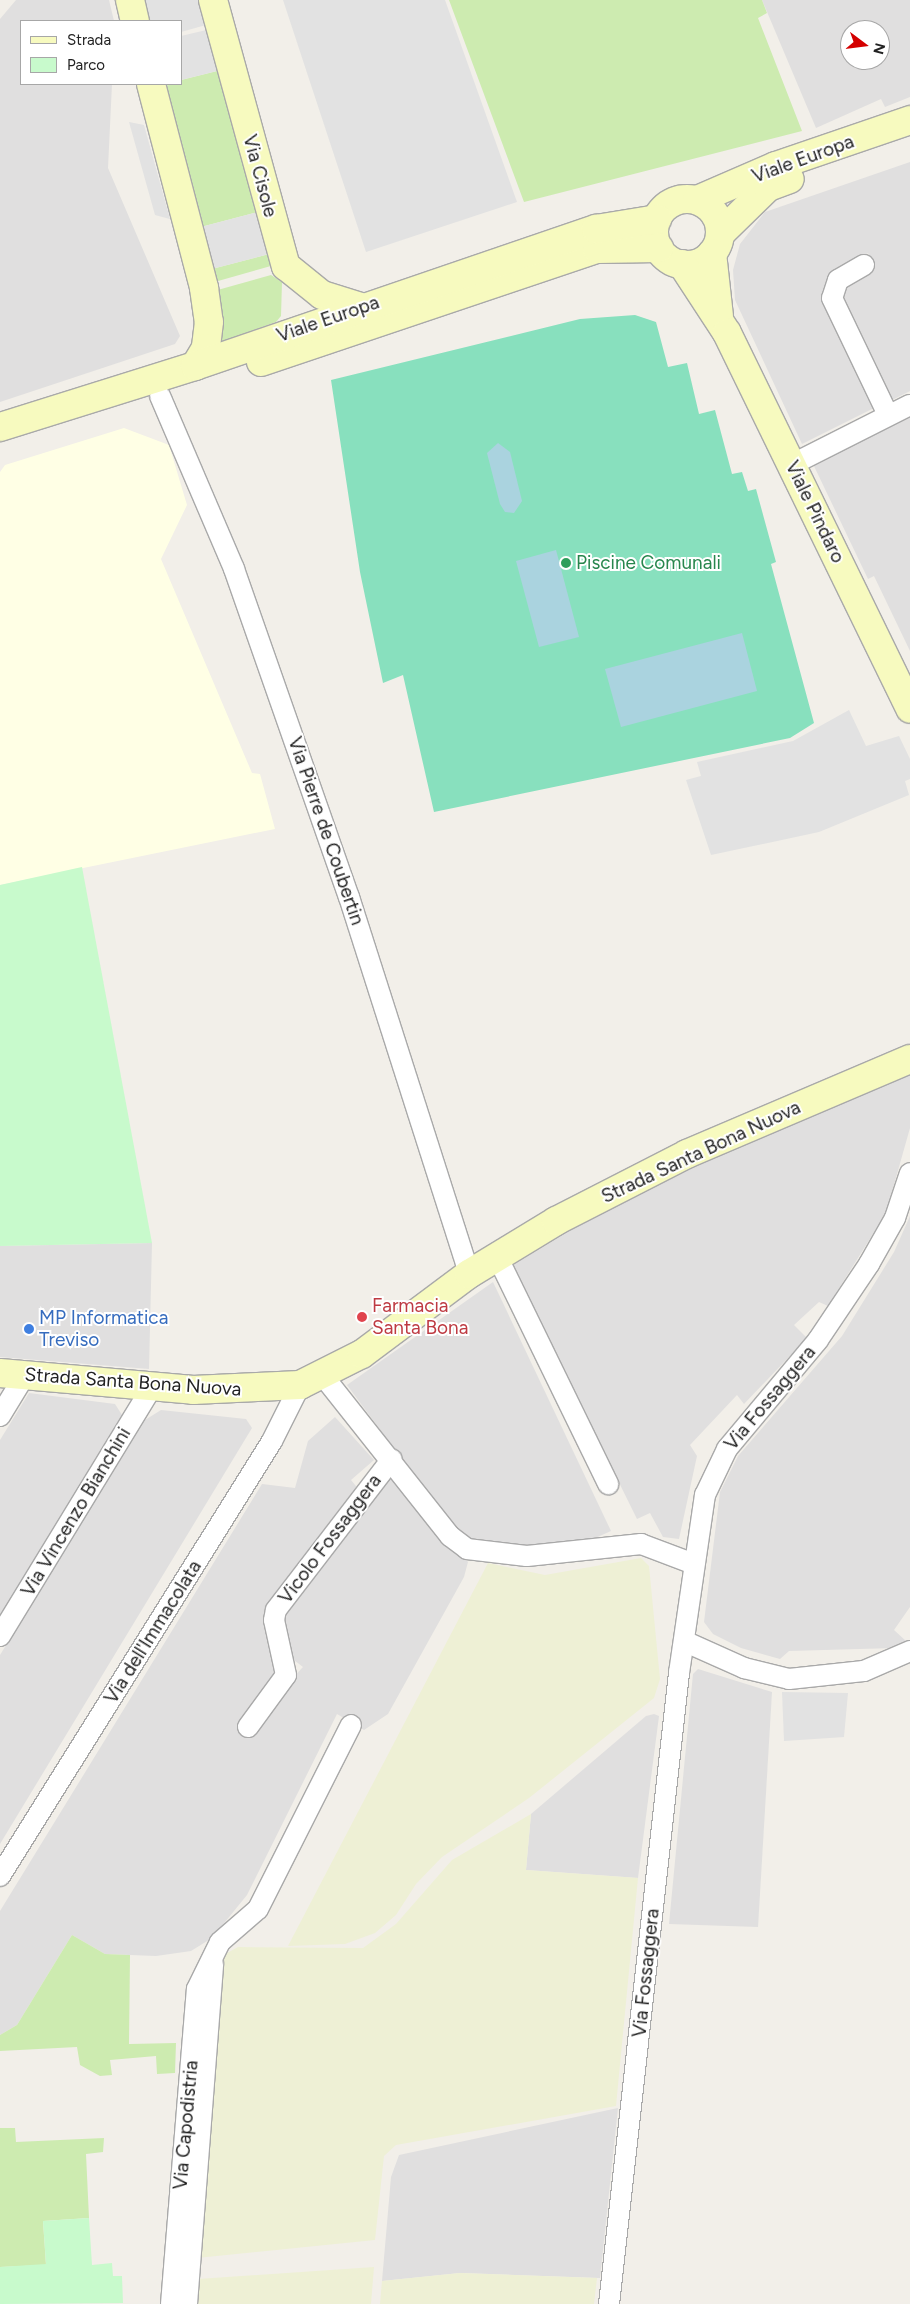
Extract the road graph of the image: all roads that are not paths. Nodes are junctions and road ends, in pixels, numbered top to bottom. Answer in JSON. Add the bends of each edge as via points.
{"nodes":[{"id":1,"x":130,"y":0,"type":"edge"},
{"id":2,"x":213,"y":0,"type":"edge"},
{"id":3,"x":135,"y":20,"type":"edge"},
{"id":4,"x":151,"y":85,"type":"edge"},
{"id":5,"x":910,"y":120,"type":"edge"},
{"id":6,"x":910,"y":139,"type":"edge"},
{"id":7,"x":697,"y":200,"type":"junction"},
{"id":8,"x":657,"y":219,"type":"junction"},
{"id":9,"x":716,"y":244,"type":"junction"},
{"id":10,"x":659,"y":248,"type":"junction"},
{"id":11,"x":682,"y":264,"type":"junction"},
{"id":12,"x":864,"y":265,"type":"dead end"},
{"id":13,"x":361,"y":307,"type":"junction"},
{"id":14,"x":718,"y":316,"type":"junction"},
{"id":15,"x":195,"y":366,"type":"junction"},
{"id":16,"x":160,"y":396,"type":"junction"},
{"id":17,"x":910,"y":404,"type":"edge"},
{"id":18,"x":888,"y":416,"type":"junction"},
{"id":19,"x":0,"y":427,"type":"edge"},
{"id":20,"x":0,"y":444,"type":"edge"},
{"id":21,"x":791,"y":465,"type":"junction"},
{"id":22,"x":910,"y":709,"type":"edge"},
{"id":23,"x":910,"y":1059,"type":"edge"},
{"id":24,"x":910,"y":1173,"type":"edge"},
{"id":25,"x":497,"y":1256,"type":"junction"},
{"id":26,"x":469,"y":1274,"type":"junction"},
{"id":27,"x":13,"y":1374,"type":"edge"},
{"id":28,"x":312,"y":1381,"type":"junction"},
{"id":29,"x":152,"y":1387,"type":"junction"},
{"id":30,"x":0,"y":1416,"type":"edge"},
{"id":31,"x":392,"y":1459,"type":"junction"},
{"id":32,"x":608,"y":1484,"type":"dead end"},
{"id":33,"x":694,"y":1564,"type":"junction"},
{"id":34,"x":0,"y":1636,"type":"edge"},
{"id":35,"x":686,"y":1642,"type":"junction"},
{"id":36,"x":910,"y":1651,"type":"edge"},
{"id":37,"x":351,"y":1725,"type":"dead end"},
{"id":38,"x":248,"y":1727,"type":"dead end"},
{"id":39,"x":0,"y":1876,"type":"edge"},
{"id":40,"x":214,"y":1950,"type":"junction"},
{"id":41,"x":172,"y":2304,"type":"edge"},
{"id":42,"x":187,"y":2304,"type":"edge"},
{"id":43,"x":609,"y":2304,"type":"edge"}],
"edges":[{"from":1,"to":3,"type":"street"},
{"from":2,"to":13,"type":"street","name":"Via Cisole","via":[[286,266],[322,295]]},
{"from":4,"to":15,"type":"street","via":[[204,288],[209,322],[206,348]]},
{"from":5,"to":7,"type":"street","name":"Viale Europa","via":[[776,166]]},
{"from":6,"to":9,"type":"street","name":"Viale Europa","via":[[768,187]]},
{"from":7,"to":8,"type":"street","name":"Viale Europa","via":[[678,200]]},
{"from":7,"to":9,"type":"street","via":[[714,213]]},
{"from":8,"to":10,"type":"street"},
{"from":8,"to":13,"type":"street","name":"Viale Europa","via":[[596,229]]},
{"from":9,"to":11,"type":"street","name":"Viale Europa","via":[[703,260]]},
{"from":9,"to":14,"type":"street","name":"Viale Pindaro"},
{"from":10,"to":11,"type":"street"},
{"from":10,"to":16,"type":"street","name":"Viale Europa","via":[[597,249]]},
{"from":11,"to":14,"type":"street","name":"Viale Pindaro"},
{"from":12,"to":18,"type":"street","via":[[838,280],[832,298]]},
{"from":13,"to":15,"type":"street","name":"Viale Europa"},
{"from":14,"to":21,"type":"street","name":"Viale Pindaro"},
{"from":15,"to":19,"type":"street","name":"Viale Europa"},
{"from":16,"to":20,"type":"street","name":"Viale Europa"},
{"from":16,"to":26,"type":"street","name":"Via Pierre de Coubertin","via":[[234,569],[349,897]]},
{"from":17,"to":18,"type":"street"},
{"from":18,"to":21,"type":"street"},
{"from":21,"to":22,"type":"street","name":"Viale Pindaro"},
{"from":23,"to":25,"type":"street","name":"Strada Santa Bona Nuova","via":[[687,1154]]},
{"from":24,"to":33,"type":"street","name":"Via Fossaggera","via":[[895,1218],[869,1264],[818,1340],[717,1464],[705,1495]]},
{"from":25,"to":26,"type":"street","name":"Strada Santa Bona Nuova"},
{"from":25,"to":32,"type":"street"},
{"from":26,"to":28,"type":"street","name":"Strada Santa Bona Nuova","via":[[362,1354]]},
{"from":27,"to":29,"type":"street","name":"Strada Santa Bona Nuova"},
{"from":27,"to":30,"type":"street"},
{"from":28,"to":29,"type":"street","name":"Strada Santa Bona Nuova","via":[[242,1390]]},
{"from":28,"to":31,"type":"street","name":"Vicolo Fossaggera"},
{"from":28,"to":39,"type":"street","name":"Via dell'Immacolata"},
{"from":29,"to":34,"type":"street","name":"Via Vincenzo Bianchini"},
{"from":31,"to":33,"type":"street","name":"Vicolo Fossaggera","via":[[450,1536],[467,1549],[527,1556],[641,1544]]},
{"from":31,"to":38,"type":"street","name":"Vicolo Fossaggera","via":[[276,1610],[274,1620],[286,1674]]},
{"from":33,"to":35,"type":"street","name":"Via Fossaggera"},
{"from":35,"to":36,"type":"street","via":[[744,1668],[789,1679],[864,1671]]},
{"from":35,"to":43,"type":"street","name":"Via Fossaggera"},
{"from":37,"to":40,"type":"street","name":"Via Capodistria","via":[[258,1909]]},
{"from":40,"to":41,"type":"street","name":"Via Capodistria","via":[[197,1989]]},
{"from":40,"to":42,"type":"street","name":"Via Capodistria"}]}
